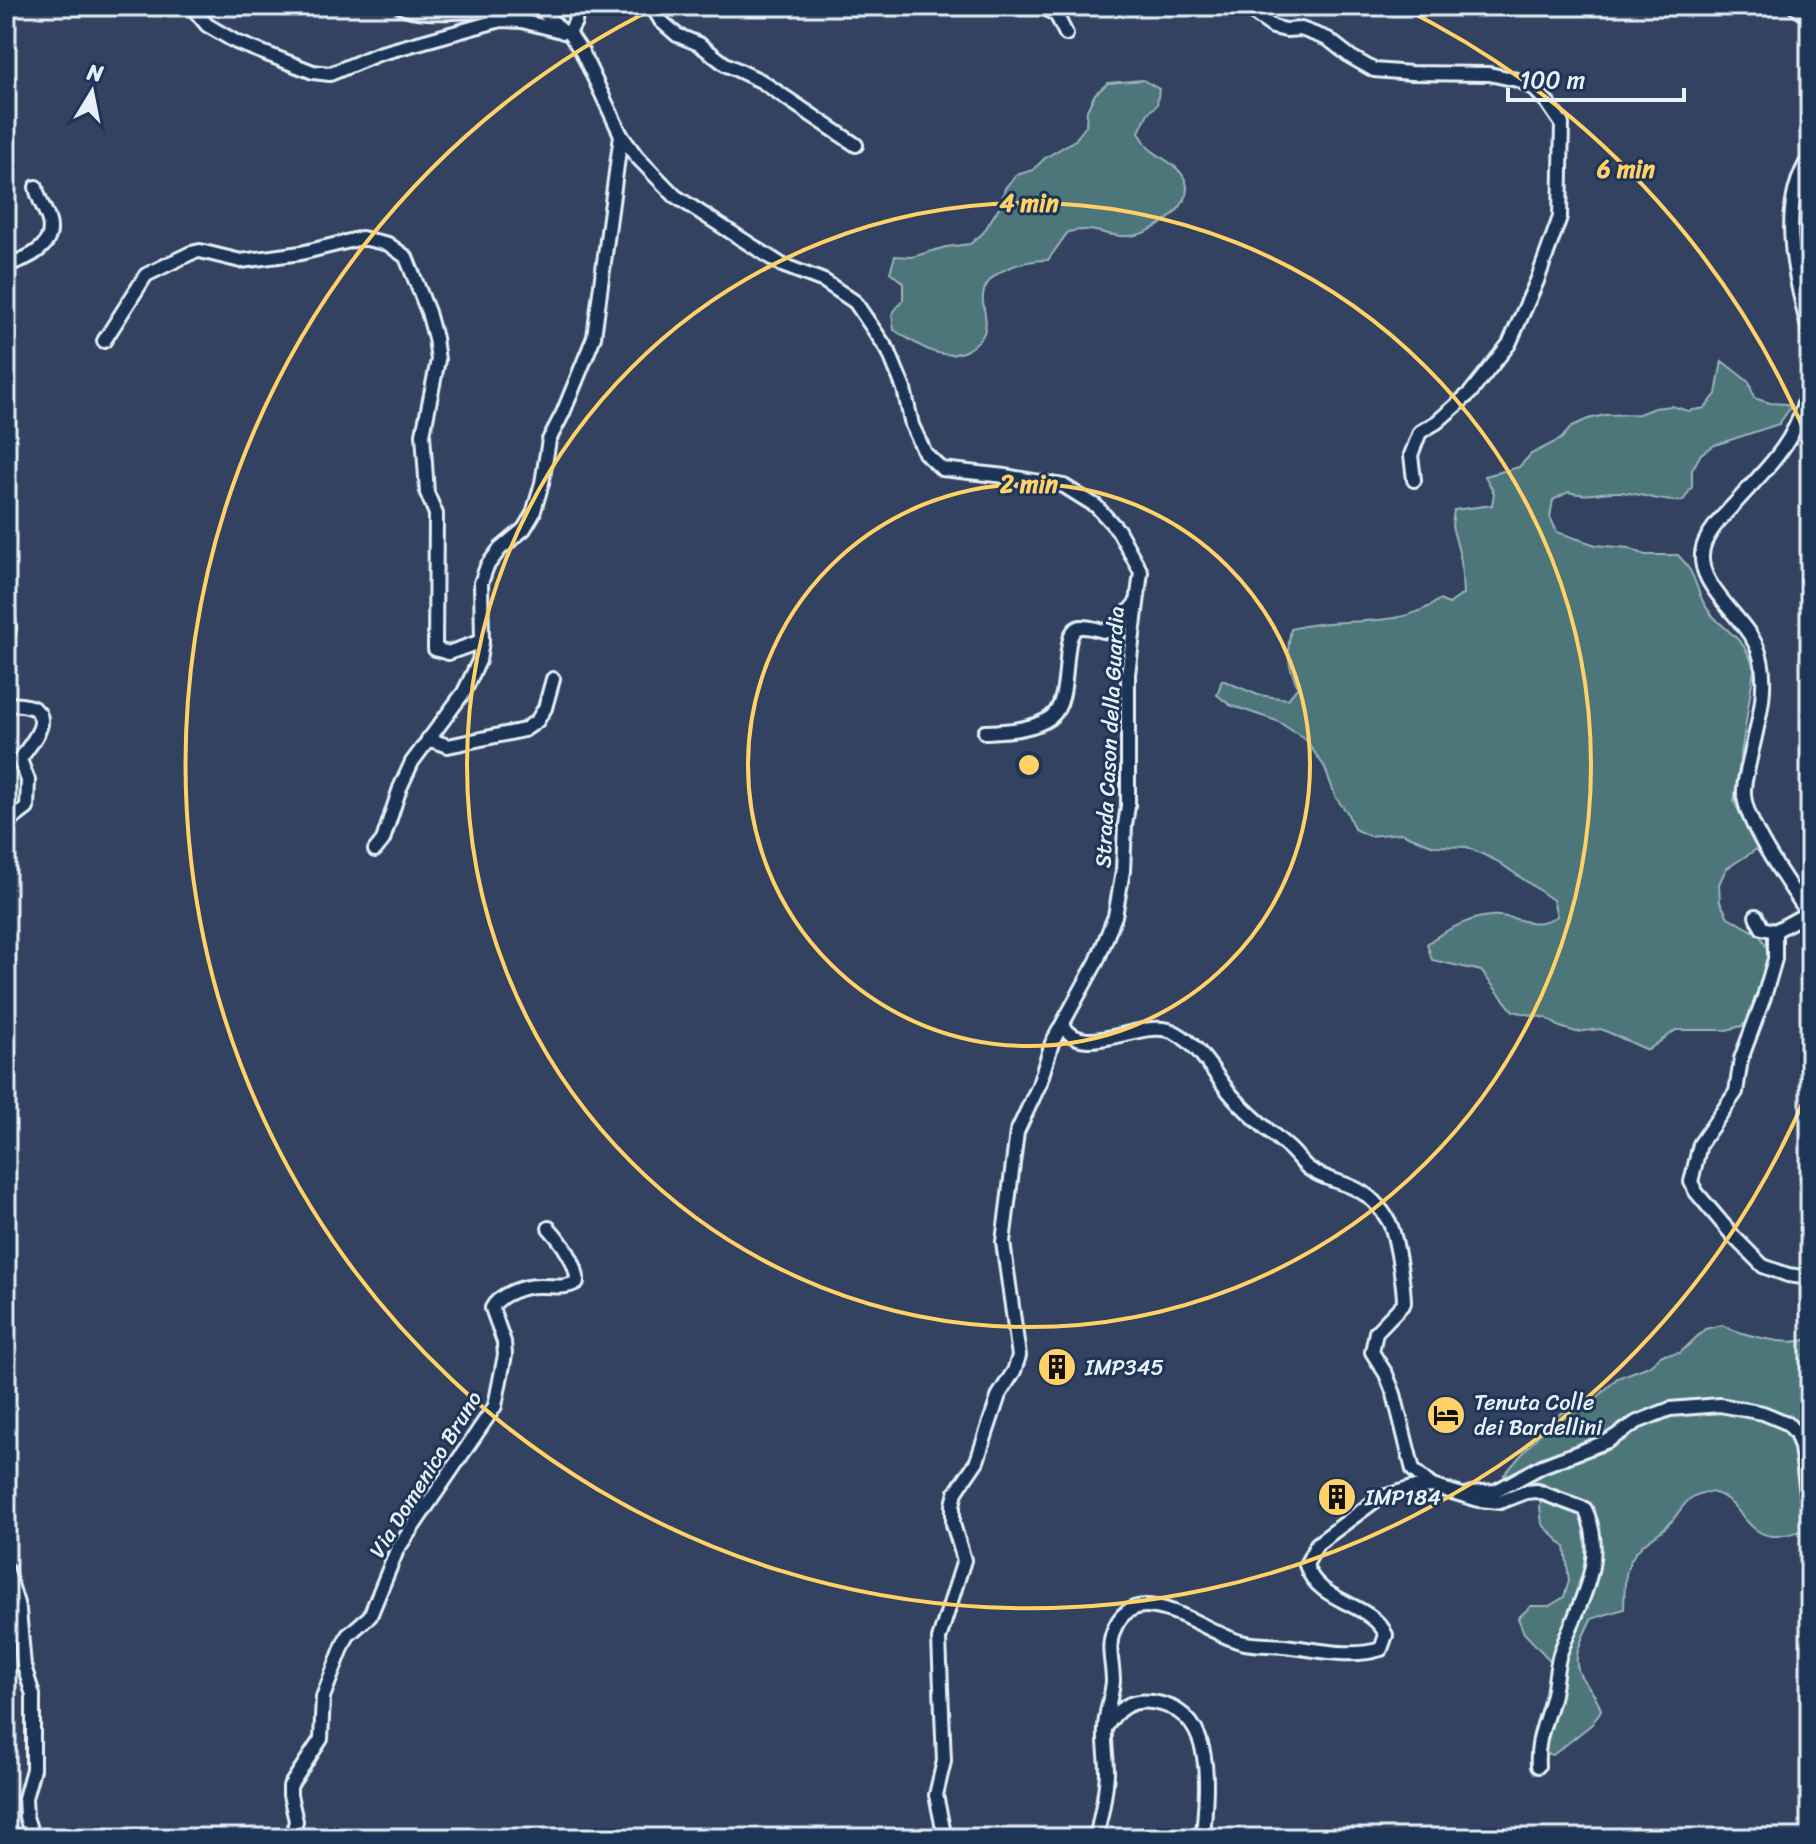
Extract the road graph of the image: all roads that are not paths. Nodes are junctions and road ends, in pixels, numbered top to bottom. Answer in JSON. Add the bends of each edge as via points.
{"nodes":[{"id":1,"x":191,"y":6,"type":"edge"},
{"id":2,"x":400,"y":6,"type":"edge"},
{"id":3,"x":538,"y":6,"type":"edge"},
{"id":4,"x":577,"y":6,"type":"edge"},
{"id":5,"x":652,"y":6,"type":"edge"},
{"id":6,"x":1003,"y":6,"type":"edge"},
{"id":7,"x":1014,"y":6,"type":"edge"},
{"id":8,"x":1043,"y":6,"type":"edge"},
{"id":9,"x":1243,"y":6,"type":"edge"},
{"id":10,"x":1794,"y":6,"type":"edge"},
{"id":11,"x":1810,"y":18,"type":"edge"},
{"id":12,"x":522,"y":21,"type":"junction"},
{"id":13,"x":566,"y":32,"type":"junction"},
{"id":14,"x":1066,"y":34,"type":"dead end"},
{"id":15,"x":621,"y":135,"type":"junction"},
{"id":16,"x":856,"y":145,"type":"dead end"},
{"id":17,"x":1810,"y":157,"type":"edge"},
{"id":18,"x":36,"y":187,"type":"dead end"},
{"id":19,"x":6,"y":265,"type":"edge"},
{"id":20,"x":1810,"y":336,"type":"edge"},
{"id":21,"x":104,"y":341,"type":"dead end"},
{"id":22,"x":1810,"y":376,"type":"edge"},
{"id":23,"x":1414,"y":480,"type":"dead end"},
{"id":24,"x":6,"y":593,"type":"edge"},
{"id":25,"x":1135,"y":604,"type":"junction"},
{"id":26,"x":6,"y":641,"type":"edge"},
{"id":27,"x":482,"y":641,"type":"junction"},
{"id":28,"x":553,"y":679,"type":"dead end"},
{"id":29,"x":6,"y":703,"type":"edge"},
{"id":30,"x":985,"y":732,"type":"dead end"},
{"id":31,"x":428,"y":739,"type":"junction"},
{"id":32,"x":6,"y":824,"type":"edge"},
{"id":33,"x":375,"y":850,"type":"dead end"},
{"id":34,"x":1809,"y":914,"type":"edge"},
{"id":35,"x":1756,"y":916,"type":"dead end"},
{"id":36,"x":1775,"y":931,"type":"junction"},
{"id":37,"x":1063,"y":1025,"type":"junction"},
{"id":38,"x":549,"y":1228,"type":"dead end"},
{"id":39,"x":1810,"y":1278,"type":"edge"},
{"id":40,"x":1432,"y":1486,"type":"junction"},
{"id":41,"x":1460,"y":1494,"type":"junction"},
{"id":42,"x":1810,"y":1516,"type":"edge"},
{"id":43,"x":6,"y":1568,"type":"edge"},
{"id":44,"x":1105,"y":1730,"type":"junction"},
{"id":45,"x":1538,"y":1766,"type":"dead end"},
{"id":46,"x":33,"y":1838,"type":"edge"},
{"id":47,"x":292,"y":1838,"type":"edge"},
{"id":48,"x":945,"y":1838,"type":"edge"},
{"id":49,"x":1096,"y":1838,"type":"edge"},
{"id":50,"x":1203,"y":1838,"type":"edge"}],
"edges":[{"from":1,"to":12,"type":"street","via":[[207,25],[236,42],[330,74],[405,46],[501,20]]},
{"from":2,"to":12,"type":"street","via":[[414,11],[503,9]]},
{"from":3,"to":13,"type":"street","name":"Strada Cason della Guardia"},
{"from":4,"to":13,"type":"street","via":[[575,22]]},
{"from":5,"to":16,"type":"street","via":[[677,35],[768,86]]},
{"from":6,"to":7,"type":"street"},
{"from":8,"to":14,"type":"street","via":[[1057,16]]},
{"from":9,"to":23,"type":"street","via":[[1273,27],[1301,29],[1328,39],[1374,70],[1489,74],[1517,80],[1540,95],[1562,124],[1560,217],[1537,281],[1509,344],[1470,393],[1420,432],[1411,455]]},
{"from":10,"to":11,"type":"street"},
{"from":12,"to":13,"type":"street"},
{"from":13,"to":15,"type":"street","name":"Strada Cason della Guardia","via":[[582,52]]},
{"from":15,"to":25,"type":"street","name":"Strada Cason della Guardia","via":[[675,196],[782,265],[824,281],[855,302],[889,352],[925,453],[942,469],[1064,486],[1096,506],[1137,561],[1141,572]]},
{"from":15,"to":27,"type":"street","via":[[594,337],[549,440],[533,514],[487,566],[481,583]]},
{"from":17,"to":20,"type":"street","via":[[1797,184],[1792,229]]},
{"from":18,"to":19,"type":"street","via":[[50,235],[34,254]]},
{"from":21,"to":27,"type":"street","via":[[146,275],[191,253],[241,261],[362,238],[396,249],[406,257],[428,312],[438,360],[423,434],[427,493],[436,514],[435,649],[448,653]]},
{"from":22,"to":34,"type":"street","via":[[1802,413],[1780,455],[1720,518],[1701,554],[1706,574],[1750,632],[1761,656],[1763,684],[1744,785],[1746,806]]},
{"from":24,"to":26,"type":"street"},
{"from":25,"to":30,"type":"street","via":[[1111,632],[1075,629],[1066,658],[1064,696],[1052,716]]},
{"from":25,"to":37,"type":"street","name":"Strada Cason della Guardia","via":[[1123,871],[1115,916]]},
{"from":27,"to":31,"type":"street","via":[[471,680]]},
{"from":28,"to":31,"type":"street","via":[[545,708],[524,730],[448,746]]},
{"from":29,"to":32,"type":"street","via":[[35,709],[40,723],[20,760],[28,780],[27,808]]},
{"from":31,"to":33,"type":"street","via":[[412,762]]},
{"from":34,"to":36,"type":"street"},
{"from":35,"to":36,"type":"street","via":[[1762,928]]},
{"from":36,"to":39,"type":"street","via":[[1775,959],[1741,1059],[1736,1092],[1700,1144],[1691,1182],[1763,1266]]},
{"from":37,"to":40,"type":"street","via":[[1074,1037],[1100,1041],[1140,1029],[1174,1031],[1196,1048],[1256,1121],[1307,1167],[1364,1193],[1388,1220],[1395,1233],[1404,1303],[1376,1332],[1372,1352],[1394,1394],[1413,1470]]},
{"from":37,"to":48,"type":"street","name":"Strada Cason della Guardia","via":[[1017,1132],[1003,1242],[1019,1356],[999,1395],[977,1461],[953,1505],[964,1560],[939,1639],[944,1750],[936,1795]]},
{"from":38,"to":47,"type":"street","name":"Via Domenico Bruno","via":[[570,1259],[577,1282],[525,1288],[495,1302],[492,1308],[505,1355],[495,1406],[397,1550],[370,1616],[344,1643],[323,1697],[321,1739],[290,1786],[296,1821]]},
{"from":40,"to":41,"type":"street"},
{"from":40,"to":44,"type":"street","via":[[1379,1498],[1317,1544],[1306,1565],[1337,1600],[1382,1627],[1386,1635],[1381,1649],[1356,1653],[1241,1642],[1167,1610],[1144,1606],[1119,1620],[1113,1633]]},
{"from":41,"to":42,"type":"street","via":[[1496,1491],[1670,1409],[1720,1405],[1763,1413],[1796,1433]]},
{"from":41,"to":45,"type":"street","via":[[1500,1502],[1537,1491],[1585,1509],[1593,1526],[1594,1558],[1560,1654],[1537,1746]]},
{"from":43,"to":46,"type":"street","via":[[33,1695],[33,1769],[25,1798]]},
{"from":44,"to":49,"type":"street","via":[[1105,1795]]},
{"from":44,"to":50,"type":"street","via":[[1115,1713],[1139,1701],[1166,1705],[1187,1720],[1200,1735],[1204,1753]]}]}
